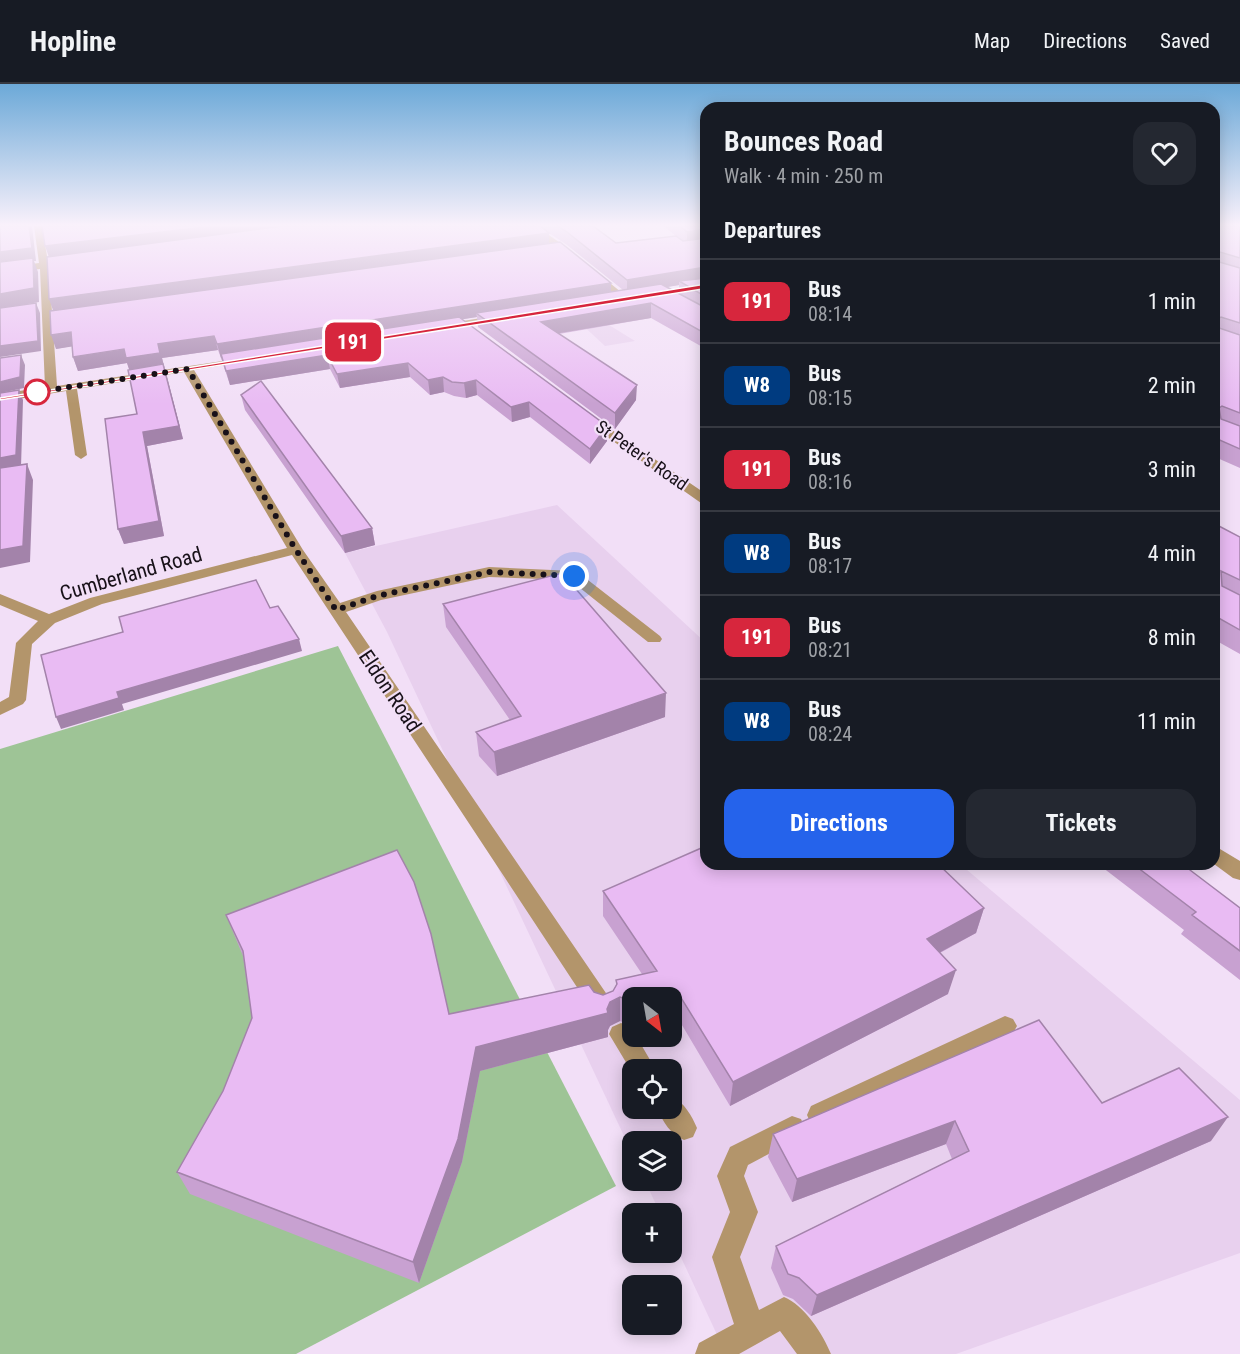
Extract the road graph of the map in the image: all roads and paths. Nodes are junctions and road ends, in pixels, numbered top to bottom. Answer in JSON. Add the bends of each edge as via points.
{"nodes":[{"id":1,"x":43,"y":285,"type":"edge"},
{"id":2,"x":607,"y":285,"type":"edge"},
{"id":3,"x":623,"y":299,"type":"edge"},
{"id":4,"x":508,"y":317,"type":"edge"},
{"id":5,"x":59,"y":319,"type":"edge"},
{"id":6,"x":47,"y":321,"type":"junction"},
{"id":7,"x":462,"y":324,"type":"junction"},
{"id":8,"x":427,"y":330,"type":"edge"},
{"id":9,"x":481,"y":338,"type":"edge"},
{"id":10,"x":252,"y":358,"type":"edge"},
{"id":11,"x":188,"y":369,"type":"junction"},
{"id":12,"x":71,"y":387,"type":"junction"},
{"id":13,"x":51,"y":390,"type":"junction"},
{"id":14,"x":0,"y":398,"type":"edge"},
{"id":15,"x":575,"y":408,"type":"edge"},
{"id":16,"x":81,"y":455,"type":"dead end"},
{"id":17,"x":700,"y":496,"type":"edge"},
{"id":18,"x":296,"y":550,"type":"junction"},
{"id":19,"x":0,"y":599,"type":"edge"},
{"id":20,"x":336,"y":610,"type":"junction"},
{"id":21,"x":49,"y":620,"type":"junction"},
{"id":22,"x":654,"y":639,"type":"dead end"},
{"id":23,"x":0,"y":709,"type":"edge"},
{"id":24,"x":1220,"y":858,"type":"edge"},
{"id":25,"x":1240,"y":872,"type":"edge"},
{"id":26,"x":603,"y":1007,"type":"edge"},
{"id":27,"x":1005,"y":1026,"type":"dead end"},
{"id":28,"x":621,"y":1034,"type":"dead end"},
{"id":29,"x":637,"y":1059,"type":"edge"},
{"id":30,"x":751,"y":1331,"type":"junction"},
{"id":31,"x":710,"y":1354,"type":"edge"},
{"id":32,"x":816,"y":1354,"type":"edge"}],
"edges":[{"from":1,"to":6,"type":"street","via":[[41,307]]},
{"from":2,"to":3,"type":"street"},
{"from":4,"to":7,"type":"street"},
{"from":5,"to":6,"type":"street"},
{"from":6,"to":13,"type":"street"},
{"from":7,"to":8,"type":"street"},
{"from":7,"to":9,"type":"street"},
{"from":10,"to":11,"type":"street"},
{"from":11,"to":12,"type":"street"},
{"from":11,"to":18,"type":"street","name":"Eldon Road"},
{"from":12,"to":13,"type":"street"},
{"from":12,"to":16,"type":"street"},
{"from":13,"to":14,"type":"street"},
{"from":15,"to":17,"type":"street","name":"St Peter's Road"},
{"from":18,"to":20,"type":"street","name":"Eldon Road"},
{"from":18,"to":21,"type":"street","name":"Cumberland Road","via":[[96,601]]},
{"from":19,"to":21,"type":"street"},
{"from":20,"to":22,"type":"street","via":[[377,596],[489,572],[574,576]]},
{"from":20,"to":26,"type":"street","name":"Eldon Road"},
{"from":21,"to":23,"type":"street","name":"Cumberland Road","via":[[24,643],[17,700]]},
{"from":24,"to":25,"type":"street"},
{"from":27,"to":30,"type":"street","via":[[739,1156],[730,1176],[744,1212],[726,1257]]},
{"from":28,"to":29,"type":"street"},
{"from":30,"to":31,"type":"street"},
{"from":30,"to":32,"type":"street","via":[[784,1312]]}]}
